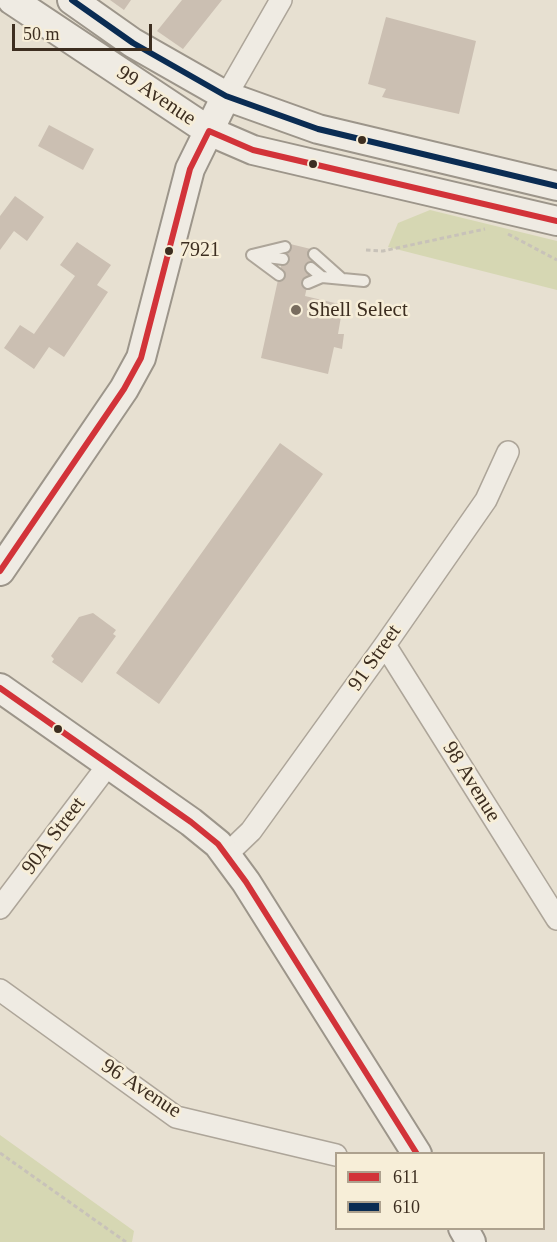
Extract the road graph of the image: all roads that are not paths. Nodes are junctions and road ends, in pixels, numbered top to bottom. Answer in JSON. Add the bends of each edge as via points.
{"nodes":[{"id":1,"x":12,"y":0,"type":"edge"},
{"id":2,"x":72,"y":0,"type":"edge"},
{"id":3,"x":282,"y":0,"type":"edge"},
{"id":4,"x":226,"y":96,"type":"junction"},
{"id":5,"x":209,"y":131,"type":"junction"},
{"id":6,"x":557,"y":186,"type":"edge"},
{"id":7,"x":557,"y":221,"type":"edge"},
{"id":8,"x":285,"y":247,"type":"dead end"},
{"id":9,"x":314,"y":254,"type":"dead end"},
{"id":10,"x":252,"y":255,"type":"junction"},
{"id":11,"x":282,"y":259,"type":"dead end"},
{"id":12,"x":311,"y":268,"type":"dead end"},
{"id":13,"x":279,"y":275,"type":"dead end"},
{"id":14,"x":322,"y":277,"type":"junction"},
{"id":15,"x":342,"y":279,"type":"junction"},
{"id":16,"x":364,"y":281,"type":"dead end"},
{"id":17,"x":308,"y":283,"type":"dead end"},
{"id":18,"x":508,"y":452,"type":"dead end"},
{"id":19,"x":0,"y":571,"type":"edge"},
{"id":20,"x":385,"y":645,"type":"junction"},
{"id":21,"x":0,"y":688,"type":"edge"},
{"id":22,"x":108,"y":765,"type":"junction"},
{"id":23,"x":226,"y":855,"type":"junction"},
{"id":24,"x":0,"y":908,"type":"edge"},
{"id":25,"x":557,"y":919,"type":"edge"},
{"id":26,"x":0,"y":990,"type":"edge"},
{"id":27,"x":409,"y":1151,"type":"edge"},
{"id":28,"x":335,"y":1155,"type":"edge"}],
"edges":[{"from":1,"to":5,"type":"street","name":"99 Avenue"},
{"from":2,"to":4,"type":"street","name":"99 Avenue","via":[[133,43]]},
{"from":3,"to":4,"type":"street"},
{"from":4,"to":5,"type":"street"},
{"from":4,"to":6,"type":"street","name":"99 Avenue","via":[[318,129]]},
{"from":5,"to":7,"type":"street","name":"99 Avenue","via":[[253,150]]},
{"from":5,"to":19,"type":"street","via":[[190,169],[141,357],[124,389]]},
{"from":8,"to":10,"type":"lane"},
{"from":9,"to":15,"type":"lane"},
{"from":10,"to":11,"type":"lane"},
{"from":10,"to":13,"type":"lane"},
{"from":12,"to":14,"type":"lane"},
{"from":14,"to":15,"type":"lane"},
{"from":14,"to":17,"type":"lane"},
{"from":15,"to":16,"type":"lane"},
{"from":18,"to":20,"type":"street","name":"91 Street","via":[[486,500]]},
{"from":20,"to":23,"type":"street","name":"91 Street","via":[[251,831]]},
{"from":20,"to":25,"type":"street","name":"98 Avenue"},
{"from":21,"to":22,"type":"street"},
{"from":22,"to":23,"type":"street","via":[[207,834]]},
{"from":22,"to":24,"type":"street","name":"90A Street"},
{"from":23,"to":27,"type":"street"},
{"from":26,"to":28,"type":"street","name":"96 Avenue","via":[[177,1117]]}]}
